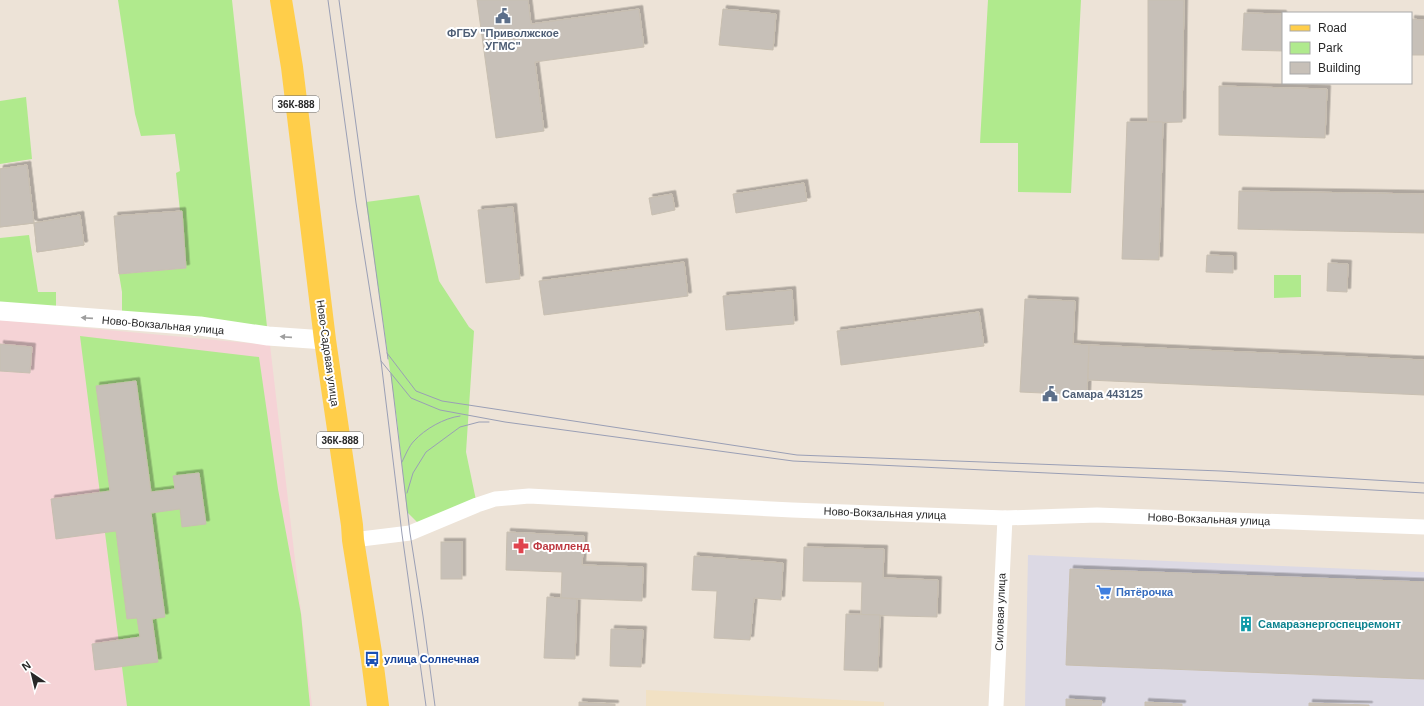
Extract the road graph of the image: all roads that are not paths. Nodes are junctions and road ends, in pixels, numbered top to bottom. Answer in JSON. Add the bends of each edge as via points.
{"nodes":[{"id":1,"x":281,"y":0,"type":"edge"},
{"id":2,"x":0,"y":311,"type":"edge"},
{"id":3,"x":325,"y":340,"type":"junction"},
{"id":4,"x":1005,"y":518,"type":"junction"},
{"id":5,"x":1424,"y":527,"type":"edge"},
{"id":6,"x":353,"y":540,"type":"junction"},
{"id":7,"x":378,"y":706,"type":"edge"},
{"id":8,"x":996,"y":706,"type":"edge"}],
"edges":[{"from":1,"to":3,"type":"main road","name":"Ново-Садовая улица","number":"36К-888","via":[[292,67]]},
{"from":3,"to":2,"type":"street","name":"Ново-Вокзальная улица","one_way":true,"via":[[268,336],[200,326]]},
{"from":3,"to":6,"type":"main road","name":"Ново-Садовая улица","number":"36К-888"},
{"from":4,"to":5,"type":"street","name":"Ново-Вокзальная улица","via":[[1097,515]]},
{"from":4,"to":6,"type":"street","name":"Ново-Вокзальная улица","via":[[529,496],[495,499],[410,533]]},
{"from":4,"to":8,"type":"street","name":"Силовая улица"},
{"from":6,"to":7,"type":"main road","name":"Ново-Садовая улица","number":"36К-888"}]}
